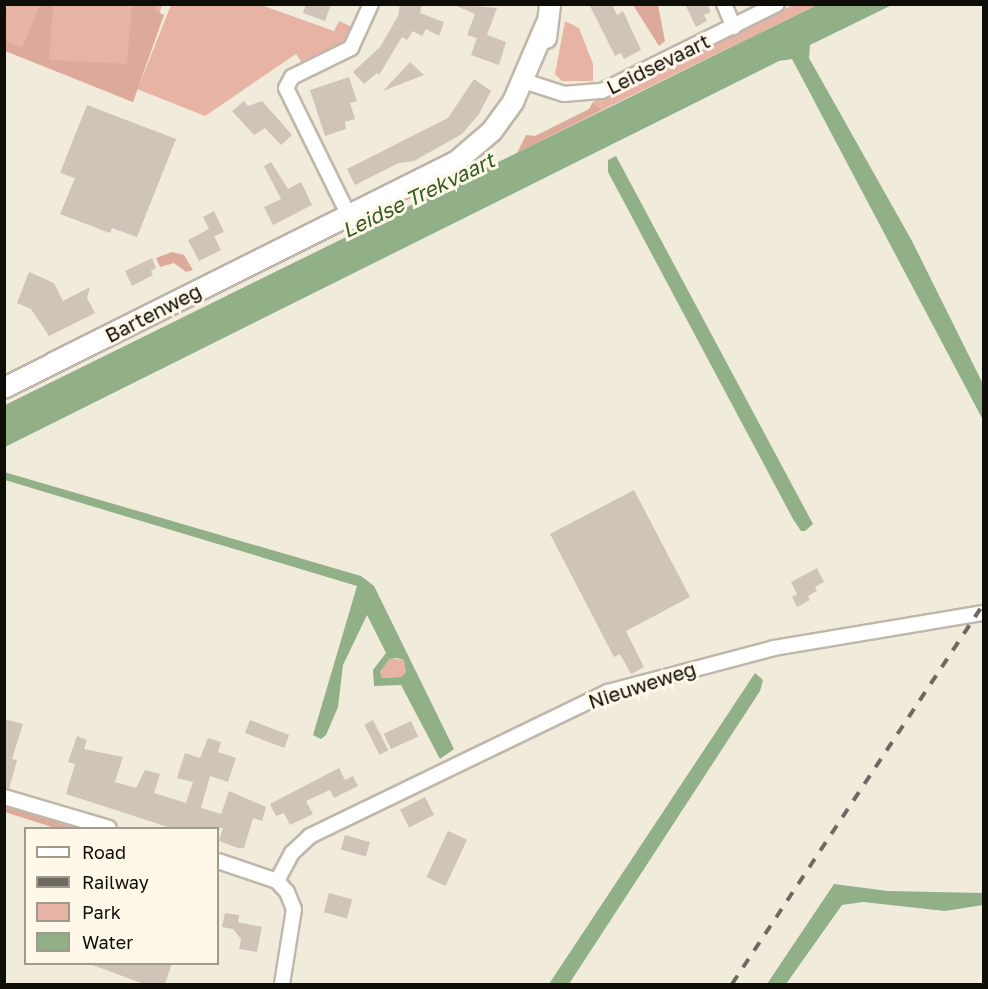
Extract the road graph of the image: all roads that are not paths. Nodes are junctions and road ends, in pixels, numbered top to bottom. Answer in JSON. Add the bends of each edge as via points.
{"nodes":[{"id":1,"x":372,"y":4,"type":"edge"},
{"id":2,"x":550,"y":4,"type":"edge"},
{"id":3,"x":724,"y":4,"type":"edge"},
{"id":4,"x":777,"y":4,"type":"edge"},
{"id":5,"x":734,"y":27,"type":"junction"},
{"id":6,"x":529,"y":83,"type":"junction"},
{"id":7,"x":350,"y":218,"type":"junction"},
{"id":8,"x":4,"y":388,"type":"edge"},
{"id":9,"x":984,"y":613,"type":"edge"},
{"id":10,"x":4,"y":797,"type":"edge"},
{"id":11,"x":106,"y":827,"type":"edge"},
{"id":12,"x":219,"y":861,"type":"edge"},
{"id":13,"x":277,"y":881,"type":"junction"},
{"id":14,"x":282,"y":984,"type":"edge"}],
"edges":[{"from":1,"to":7,"type":"street","via":[[351,48],[292,77],[286,88]]},
{"from":2,"to":6,"type":"main road"},
{"from":3,"to":5,"type":"street"},
{"from":4,"to":5,"type":"street","name":"Leidsevaart"},
{"from":5,"to":6,"type":"street","name":"Leidsevaart","via":[[602,92],[564,94]]},
{"from":6,"to":7,"type":"main road","via":[[511,123],[479,155]]},
{"from":7,"to":8,"type":"main road","name":"Bartenweg","via":[[317,239],[303,240]]},
{"from":9,"to":13,"type":"street","name":"Nieuweweg","via":[[784,646],[608,692],[310,836],[292,853]]},
{"from":10,"to":11,"type":"street"},
{"from":12,"to":13,"type":"street"},
{"from":13,"to":14,"type":"street","via":[[294,909]]}]}
